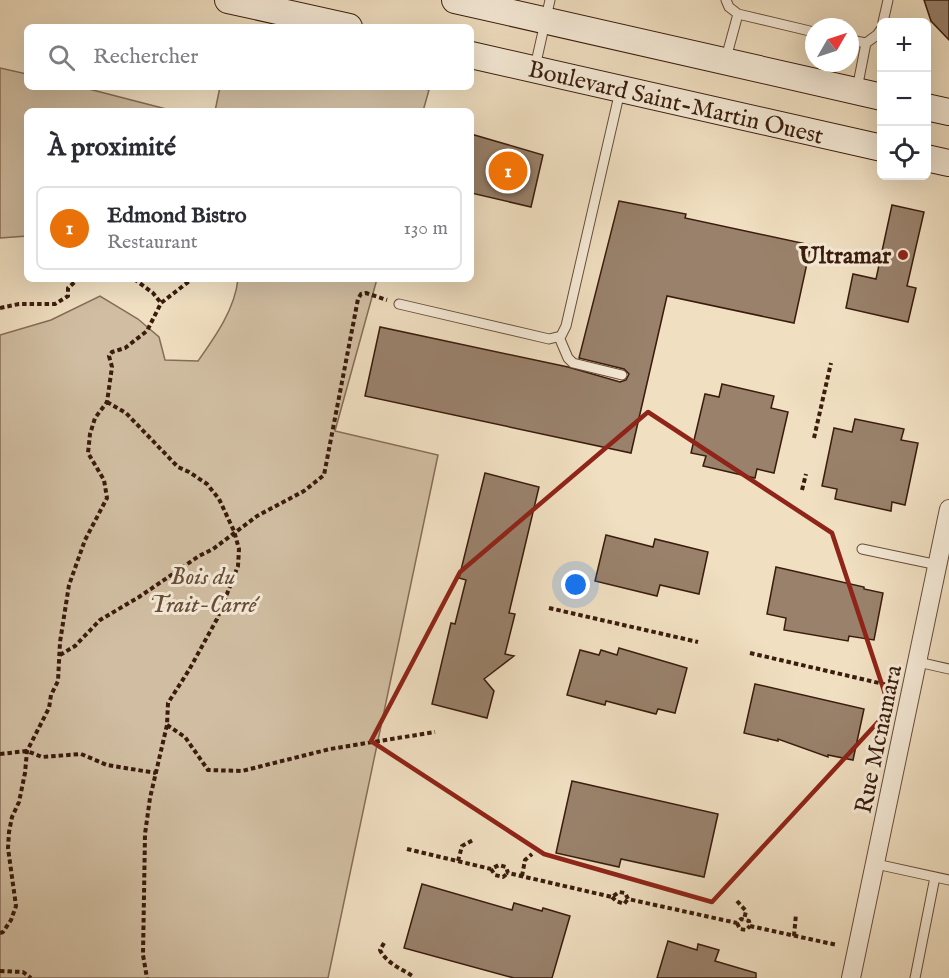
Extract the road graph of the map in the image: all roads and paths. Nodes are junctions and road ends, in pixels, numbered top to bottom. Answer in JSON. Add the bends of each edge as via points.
{"nodes":[{"id":1,"x":228,"y":0,"type":"edge"},
{"id":2,"x":726,"y":0,"type":"edge"},
{"id":3,"x":888,"y":0,"type":"edge"},
{"id":4,"x":460,"y":1,"type":"edge"},
{"id":5,"x":548,"y":10,"type":"edge"},
{"id":6,"x":738,"y":15,"type":"junction"},
{"id":7,"x":884,"y":18,"type":"edge"},
{"id":8,"x":336,"y":24,"type":"edge"},
{"id":9,"x":805,"y":30,"type":"edge"},
{"id":10,"x":877,"y":35,"type":"edge"},
{"id":11,"x":859,"y":42,"type":"edge"},
{"id":12,"x":866,"y":43,"type":"junction"},
{"id":13,"x":474,"y":56,"type":"edge"},
{"id":14,"x":725,"y":62,"type":"junction"},
{"id":15,"x":534,"y":69,"type":"junction"},
{"id":16,"x":620,"y":89,"type":"junction"},
{"id":17,"x":856,"y":91,"type":"junction"},
{"id":18,"x":877,"y":96,"type":"edge"},
{"id":19,"x":931,"y":108,"type":"edge"},
{"id":20,"x":949,"y":112,"type":"edge"},
{"id":21,"x":877,"y":147,"type":"edge"},
{"id":22,"x":931,"y":159,"type":"edge"},
{"id":23,"x":949,"y":163,"type":"edge"},
{"id":24,"x":75,"y":282,"type":"edge"},
{"id":25,"x":138,"y":282,"type":"edge"},
{"id":26,"x":188,"y":282,"type":"edge"},
{"id":27,"x":161,"y":303,"type":"junction"},
{"id":28,"x":399,"y":304,"type":"joint"},
{"id":29,"x":0,"y":308,"type":"edge"},
{"id":30,"x":560,"y":337,"type":"junction"},
{"id":31,"x":831,"y":363,"type":"dead end"},
{"id":32,"x":622,"y":375,"type":"dead end"},
{"id":33,"x":106,"y":402,"type":"junction"},
{"id":34,"x":814,"y":438,"type":"dead end"},
{"id":35,"x":806,"y":474,"type":"dead end"},
{"id":36,"x":802,"y":490,"type":"dead end"},
{"id":37,"x":949,"y":510,"type":"edge"},
{"id":38,"x":234,"y":531,"type":"junction"},
{"id":39,"x":862,"y":549,"type":"dead end"},
{"id":40,"x":938,"y":565,"type":"junction"},
{"id":41,"x":549,"y":608,"type":"dead end"},
{"id":42,"x":698,"y":642,"type":"dead end"},
{"id":43,"x":750,"y":653,"type":"dead end"},
{"id":44,"x":60,"y":656,"type":"junction"},
{"id":45,"x":918,"y":662,"type":"junction"},
{"id":46,"x":949,"y":669,"type":"edge"},
{"id":47,"x":892,"y":686,"type":"dead end"},
{"id":48,"x":167,"y":725,"type":"junction"},
{"id":49,"x":435,"y":732,"type":"dead end"},
{"id":50,"x":27,"y":751,"type":"junction"},
{"id":51,"x":0,"y":754,"type":"edge"},
{"id":52,"x":156,"y":773,"type":"junction"},
{"id":53,"x":472,"y":840,"type":"dead end"},
{"id":54,"x":407,"y":849,"type":"dead end"},
{"id":55,"x":532,"y":854,"type":"dead end"},
{"id":56,"x":459,"y":861,"type":"junction"},
{"id":57,"x":876,"y":864,"type":"junction"},
{"id":58,"x":491,"y":869,"type":"junction"},
{"id":59,"x":508,"y":873,"type":"junction"},
{"id":60,"x":522,"y":876,"type":"junction"},
{"id":61,"x":935,"y":877,"type":"junction"},
{"id":62,"x":949,"y":880,"type":"edge"},
{"id":63,"x":612,"y":897,"type":"junction"},
{"id":64,"x":628,"y":899,"type":"junction"},
{"id":65,"x":737,"y":901,"type":"dead end"},
{"id":66,"x":796,"y":914,"type":"dead end"},
{"id":67,"x":744,"y":920,"type":"junction"},
{"id":68,"x":737,"y":923,"type":"junction"},
{"id":69,"x":750,"y":926,"type":"junction"},
{"id":70,"x":0,"y":933,"type":"edge"},
{"id":71,"x":794,"y":936,"type":"junction"},
{"id":72,"x":384,"y":943,"type":"dead end"},
{"id":73,"x":838,"y":945,"type":"dead end"},
{"id":74,"x":0,"y":971,"type":"edge"},
{"id":75,"x":413,"y":977,"type":"edge"},
{"id":76,"x":31,"y":978,"type":"edge"},
{"id":77,"x":147,"y":978,"type":"edge"},
{"id":78,"x":419,"y":978,"type":"edge"},
{"id":79,"x":852,"y":978,"type":"edge"},
{"id":80,"x":915,"y":978,"type":"edge"}],
"edges":[{"from":1,"to":8,"type":"main road"},
{"from":2,"to":6,"type":"lane"},
{"from":3,"to":7,"type":"lane"},
{"from":4,"to":5,"type":"main road","name":"Boulevard Saint-Martin Ouest"},
{"from":5,"to":14,"type":"main road","name":"Boulevard Saint-Martin Ouest"},
{"from":5,"to":15,"type":"lane"},
{"from":6,"to":9,"type":"lane"},
{"from":6,"to":14,"type":"lane"},
{"from":10,"to":12,"type":"lane"},
{"from":11,"to":12,"type":"lane"},
{"from":12,"to":17,"type":"lane"},
{"from":13,"to":15,"type":"main road","name":"Boulevard Saint-Martin Ouest"},
{"from":14,"to":17,"type":"main road","name":"Boulevard Saint-Martin Ouest"},
{"from":15,"to":16,"type":"main road","name":"Boulevard Saint-Martin Ouest"},
{"from":16,"to":21,"type":"main road","name":"Boulevard Saint-Martin Ouest"},
{"from":16,"to":30,"type":"lane","via":[[566,326]]},
{"from":17,"to":18,"type":"main road","name":"Boulevard Saint-Martin Ouest"},
{"from":19,"to":20,"type":"main road"},
{"from":22,"to":23,"type":"main road"},
{"from":24,"to":29,"type":"path","via":[[68,288],[68,296],[55,304]]},
{"from":25,"to":27,"type":"path"},
{"from":26,"to":27,"type":"path"},
{"from":27,"to":33,"type":"path","via":[[147,331],[109,356],[112,367]]},
{"from":28,"to":30,"type":"lane","via":[[549,339]]},
{"from":28,"to":38,"type":"path","via":[[366,293],[358,299],[324,475],[304,491]]},
{"from":30,"to":32,"type":"lane","via":[[573,363]]},
{"from":31,"to":34,"type":"path"},
{"from":33,"to":38,"type":"path","via":[[126,413],[178,467],[207,484]]},
{"from":33,"to":44,"type":"path","via":[[95,418],[88,453],[104,480],[107,498],[85,540],[69,585]]},
{"from":35,"to":36,"type":"path"},
{"from":37,"to":40,"type":"street","name":"Rue Mcnamara"},
{"from":38,"to":44,"type":"path","via":[[213,549],[100,620]]},
{"from":38,"to":48,"type":"path","via":[[238,566],[217,619],[168,703]]},
{"from":39,"to":40,"type":"lane"},
{"from":40,"to":45,"type":"street","name":"Rue Mcnamara"},
{"from":41,"to":42,"type":"path"},
{"from":43,"to":47,"type":"path"},
{"from":44,"to":50,"type":"path","via":[[58,681],[49,708]]},
{"from":45,"to":46,"type":"lane"},
{"from":45,"to":57,"type":"street","name":"Rue Mcnamara"},
{"from":48,"to":49,"type":"path","via":[[185,737],[208,771],[242,771],[330,749]]},
{"from":48,"to":52,"type":"path"},
{"from":50,"to":51,"type":"path"},
{"from":50,"to":52,"type":"path","via":[[42,757],[81,754],[107,765]]},
{"from":50,"to":70,"type":"path","via":[[26,773],[9,832],[16,906]]},
{"from":52,"to":77,"type":"path","via":[[143,859],[143,956]]},
{"from":53,"to":56,"type":"path","via":[[462,846]]},
{"from":54,"to":56,"type":"path"},
{"from":55,"to":60,"type":"path","via":[[525,860]]},
{"from":56,"to":58,"type":"path"},
{"from":57,"to":61,"type":"lane"},
{"from":57,"to":79,"type":"street","name":"Rue Mcnamara"},
{"from":58,"to":59,"type":"path","via":[[503,877]]},
{"from":58,"to":59,"type":"path","via":[[499,865],[506,867]]},
{"from":59,"to":60,"type":"path"},
{"from":60,"to":63,"type":"path"},
{"from":61,"to":62,"type":"lane"},
{"from":61,"to":80,"type":"lane"},
{"from":63,"to":64,"type":"path","via":[[624,904]]},
{"from":63,"to":64,"type":"path","via":[[619,892]]},
{"from":64,"to":68,"type":"path"},
{"from":65,"to":67,"type":"path","via":[[746,911]]},
{"from":66,"to":71,"type":"path"},
{"from":67,"to":68,"type":"path"},
{"from":67,"to":69,"type":"path"},
{"from":68,"to":69,"type":"path","via":[[740,929]]},
{"from":69,"to":71,"type":"path"},
{"from":71,"to":73,"type":"path"},
{"from":72,"to":75,"type":"path","via":[[380,950],[388,962]]},
{"from":74,"to":76,"type":"path","via":[[23,972]]},
{"from":75,"to":78,"type":"path"}]}
